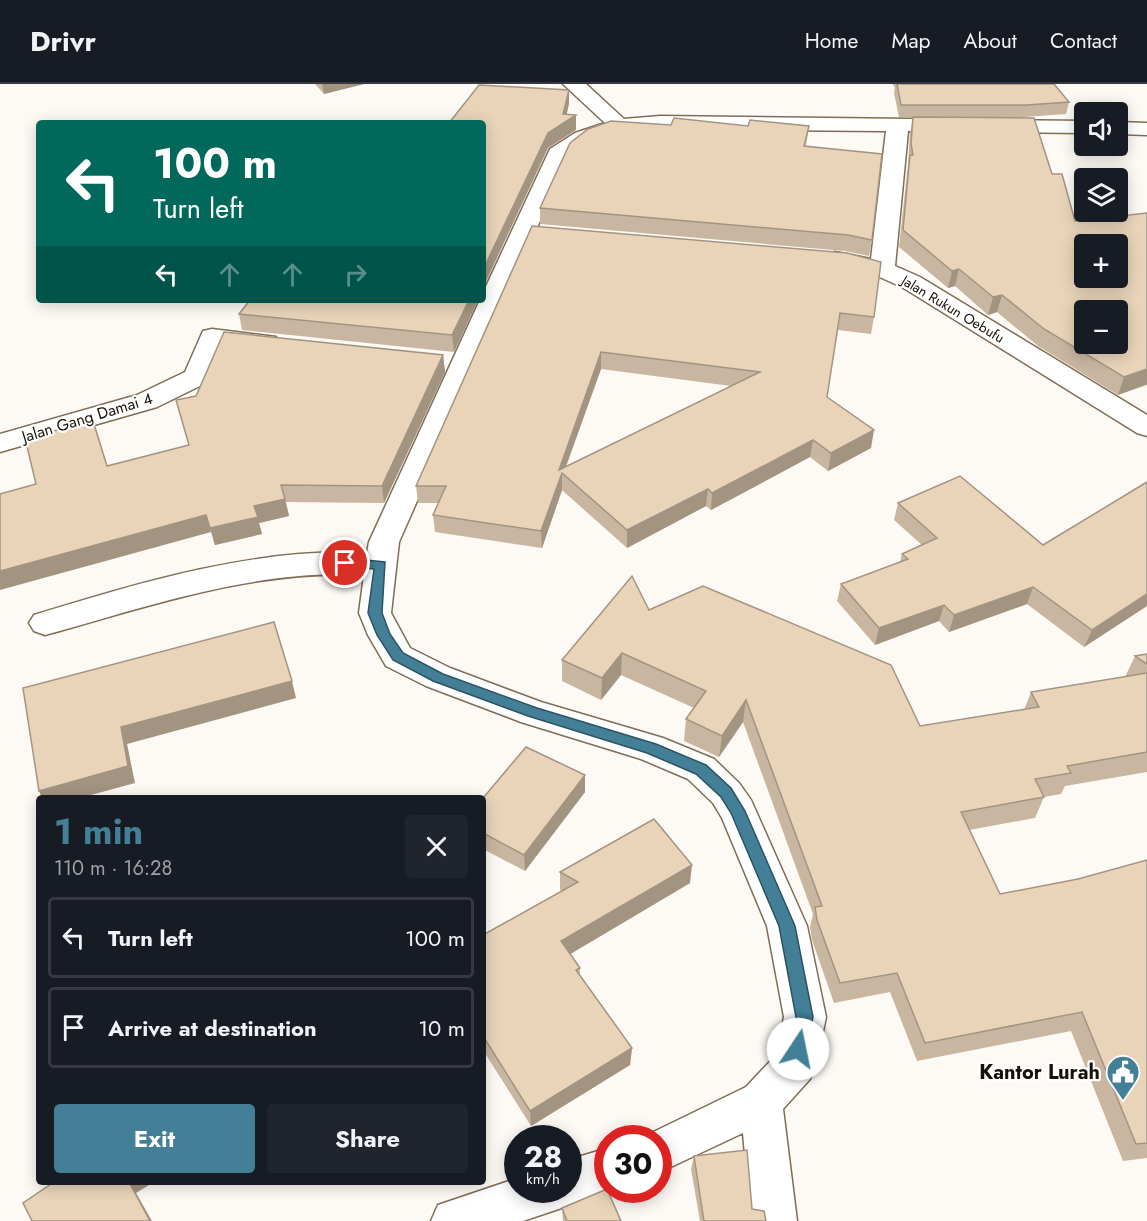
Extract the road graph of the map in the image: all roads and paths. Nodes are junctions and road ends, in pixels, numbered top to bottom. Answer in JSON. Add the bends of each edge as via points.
{"nodes":[{"id":1,"x":573,"y":84,"type":"edge"},
{"id":2,"x":898,"y":123,"type":"junction"},
{"id":3,"x":617,"y":124,"type":"junction"},
{"id":4,"x":1074,"y":127,"type":"edge"},
{"id":5,"x":1128,"y":128,"type":"edge"},
{"id":6,"x":1147,"y":129,"type":"edge"},
{"id":7,"x":814,"y":257,"type":"edge"},
{"id":8,"x":882,"y":269,"type":"junction"},
{"id":9,"x":293,"y":346,"type":"edge"},
{"id":10,"x":1147,"y":427,"type":"edge"},
{"id":11,"x":0,"y":443,"type":"edge"},
{"id":12,"x":381,"y":565,"type":"junction"},
{"id":13,"x":45,"y":623,"type":"dead end"},
{"id":14,"x":761,"y":1102,"type":"junction"},
{"id":15,"x":672,"y":1144,"type":"edge"},
{"id":16,"x":509,"y":1203,"type":"edge"},
{"id":17,"x":454,"y":1221,"type":"edge"},
{"id":18,"x":774,"y":1221,"type":"edge"}],
"edges":[{"from":1,"to":3,"type":"street"},
{"from":2,"to":3,"type":"street"},
{"from":2,"to":4,"type":"street"},
{"from":2,"to":8,"type":"street"},
{"from":3,"to":12,"type":"street","via":[[579,137],[558,154],[534,233],[454,362],[384,542]]},
{"from":5,"to":6,"type":"street"},
{"from":7,"to":8,"type":"street","name":"Jalan Rukun Oebufu"},
{"from":8,"to":10,"type":"street","name":"Jalan Rukun Oebufu","via":[[911,282]]},
{"from":9,"to":11,"type":"street","name":"Jalan Gang Damai 4","via":[[212,337],[196,377],[147,401]]},
{"from":12,"to":13,"type":"street","via":[[328,562],[230,573]]},
{"from":12,"to":14,"type":"street","via":[[375,613],[398,657],[438,677],[533,712],[651,748],[701,769],[726,793],[738,811],[787,926],[805,1017],[795,1065]]},
{"from":14,"to":15,"type":"street"},
{"from":14,"to":18,"type":"street"},
{"from":16,"to":17,"type":"street"}]}
